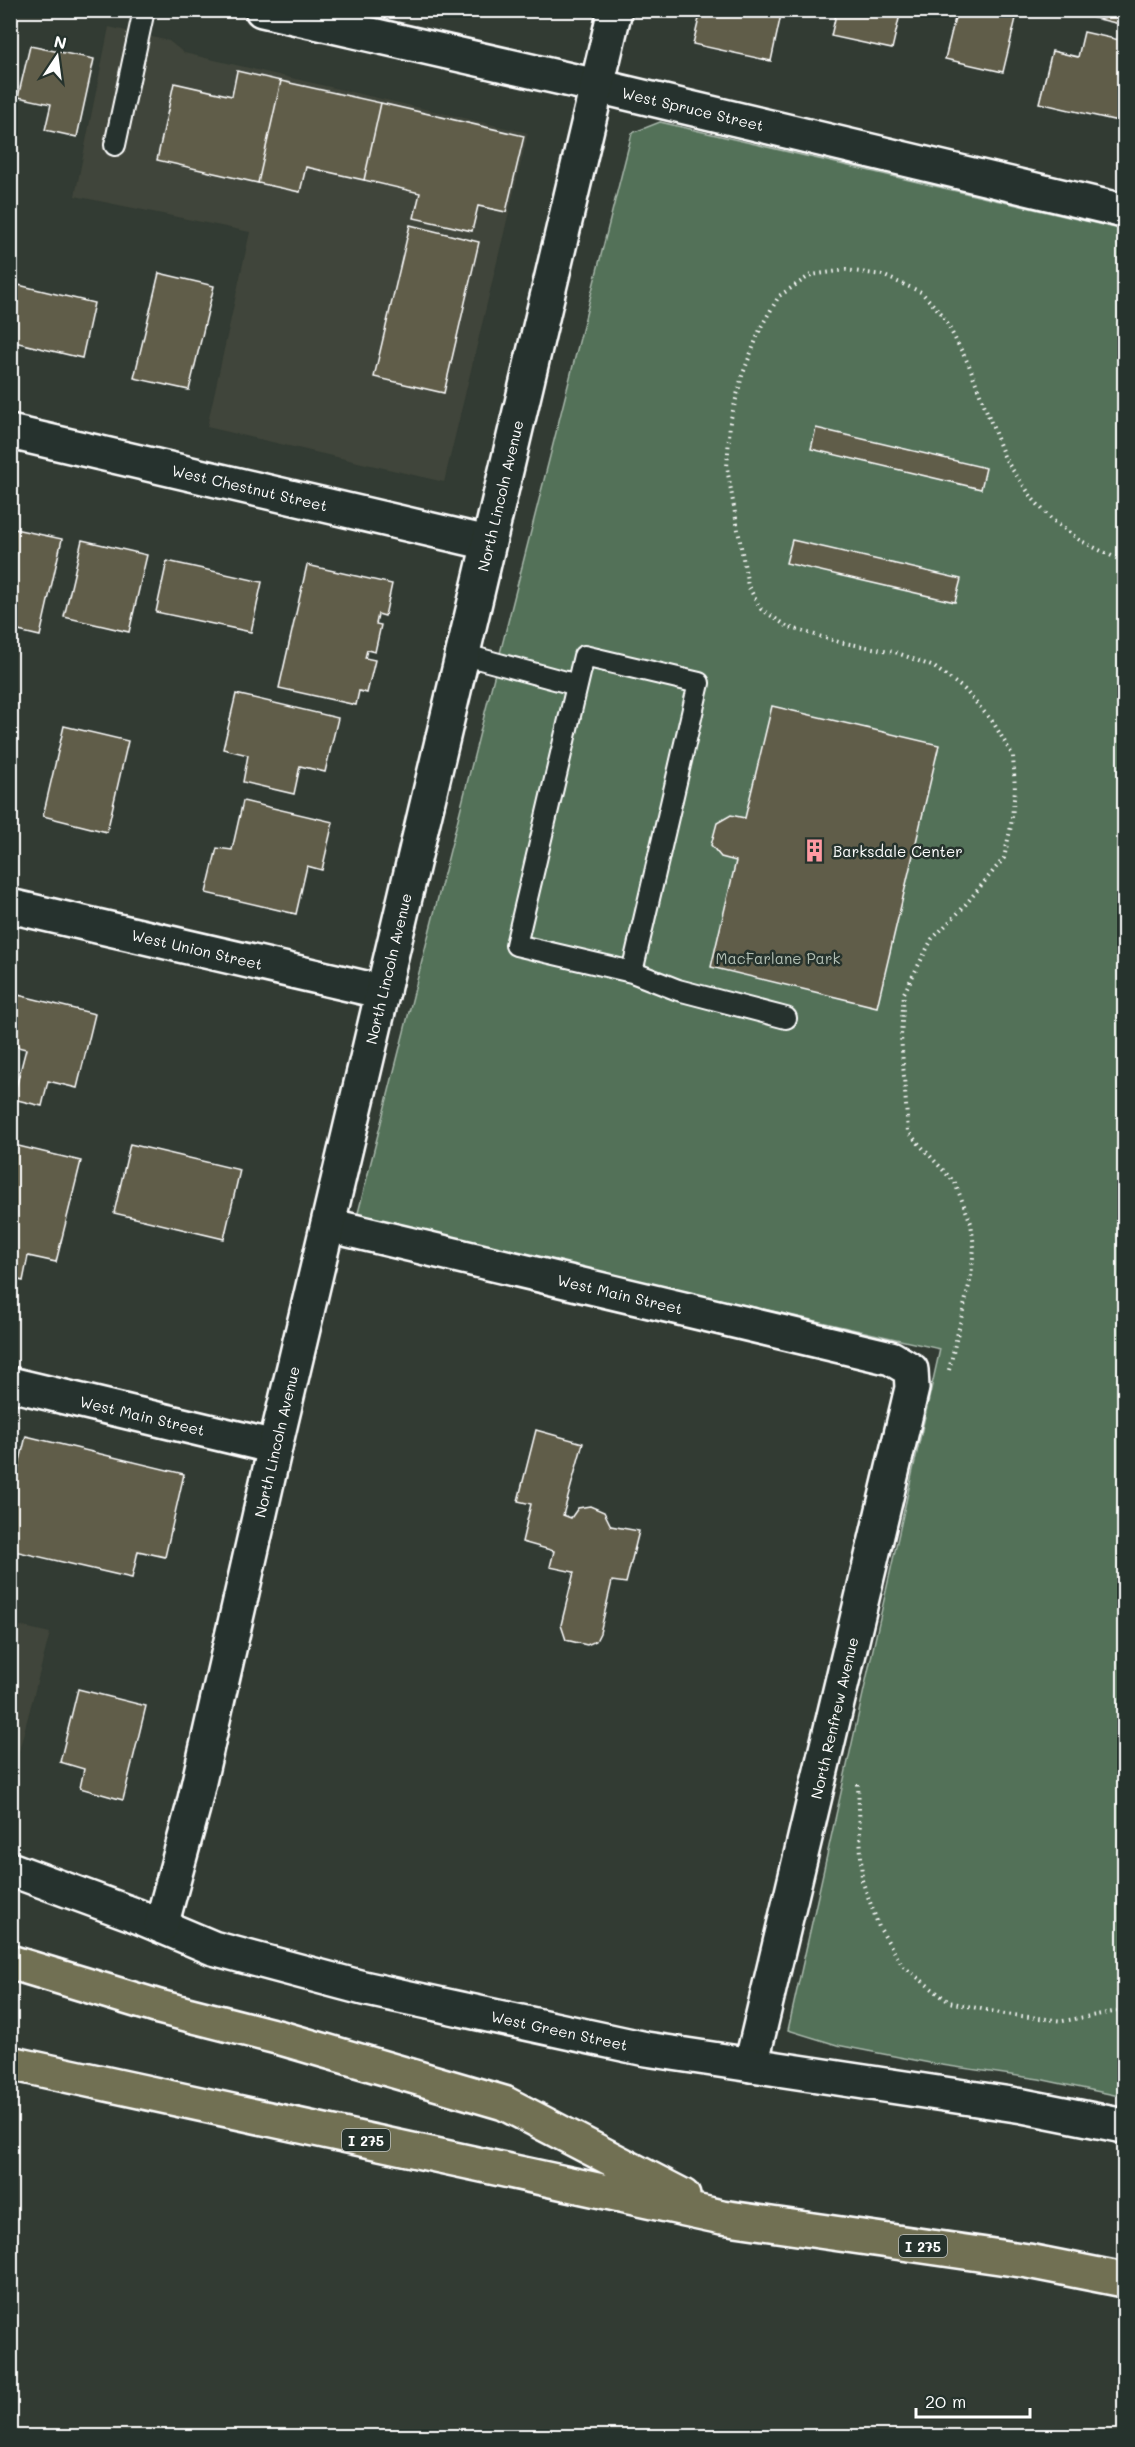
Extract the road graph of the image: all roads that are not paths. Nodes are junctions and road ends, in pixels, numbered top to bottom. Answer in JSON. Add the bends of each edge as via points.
{"nodes":[{"id":1,"x":144,"y":10,"type":"edge"},
{"id":2,"x":262,"y":10,"type":"edge"},
{"id":3,"x":615,"y":10,"type":"edge"},
{"id":4,"x":597,"y":86,"type":"junction"},
{"id":5,"x":115,"y":145,"type":"dead end"},
{"id":6,"x":1125,"y":211,"type":"edge"},
{"id":7,"x":10,"y":432,"type":"edge"},
{"id":8,"x":488,"y":543,"type":"junction"},
{"id":9,"x":462,"y":654,"type":"junction"},
{"id":10,"x":577,"y":685,"type":"junction"},
{"id":11,"x":10,"y":906,"type":"edge"},
{"id":12,"x":632,"y":972,"type":"junction"},
{"id":13,"x":383,"y":992,"type":"junction"},
{"id":14,"x":786,"y":1018,"type":"dead end"},
{"id":15,"x":328,"y":1225,"type":"junction"},
{"id":16,"x":911,"y":1370,"type":"joint"},
{"id":17,"x":10,"y":1384,"type":"edge"},
{"id":18,"x":275,"y":1447,"type":"junction"},
{"id":19,"x":10,"y":1869,"type":"edge"},
{"id":20,"x":161,"y":1926,"type":"junction"},
{"id":21,"x":10,"y":1962,"type":"edge"},
{"id":22,"x":10,"y":2063,"type":"edge"},
{"id":23,"x":752,"y":2065,"type":"junction"},
{"id":24,"x":1125,"y":2126,"type":"edge"},
{"id":25,"x":722,"y":2217,"type":"junction"},
{"id":26,"x":1125,"y":2280,"type":"edge"}],
"edges":[{"from":1,"to":5,"type":"lane"},
{"from":2,"to":4,"type":"street","name":"West Spruce Street"},
{"from":3,"to":4,"type":"street","name":"North Lincoln Avenue"},
{"from":4,"to":6,"type":"street","name":"West Spruce Street"},
{"from":4,"to":8,"type":"street","name":"North Lincoln Avenue"},
{"from":7,"to":8,"type":"street","name":"West Chestnut Street"},
{"from":8,"to":9,"type":"street","name":"North Lincoln Avenue"},
{"from":9,"to":10,"type":"lane"},
{"from":9,"to":13,"type":"street","name":"North Lincoln Avenue"},
{"from":10,"to":12,"type":"lane","via":[[516,945]]},
{"from":10,"to":12,"type":"lane","via":[[584,656],[699,683]]},
{"from":11,"to":13,"type":"street","name":"West Union Street"},
{"from":12,"to":14,"type":"lane","via":[[678,990]]},
{"from":13,"to":15,"type":"street","name":"North Lincoln Avenue"},
{"from":15,"to":16,"type":"street","name":"West Main Street","via":[[891,1358]]},
{"from":15,"to":18,"type":"street","name":"North Lincoln Avenue"},
{"from":16,"to":23,"type":"street","name":"North Renfrew Avenue","via":[[912,1388]]},
{"from":17,"to":18,"type":"street","name":"West Main Street"},
{"from":18,"to":20,"type":"street","name":"North Lincoln Avenue","via":[[193,1808]]},
{"from":19,"to":20,"type":"street","name":"West Green Street"},
{"from":20,"to":23,"type":"street","name":"West Green Street","via":[[213,1948],[363,1988],[646,2049]]},
{"from":21,"to":25,"type":"highway","via":[[504,2103]]},
{"from":22,"to":25,"type":"highway","number":"I 275"},
{"from":23,"to":24,"type":"street","name":"West Green Street","via":[[1023,2106]]},
{"from":25,"to":26,"type":"highway","number":"I 275","via":[[1028,2261]]}]}
